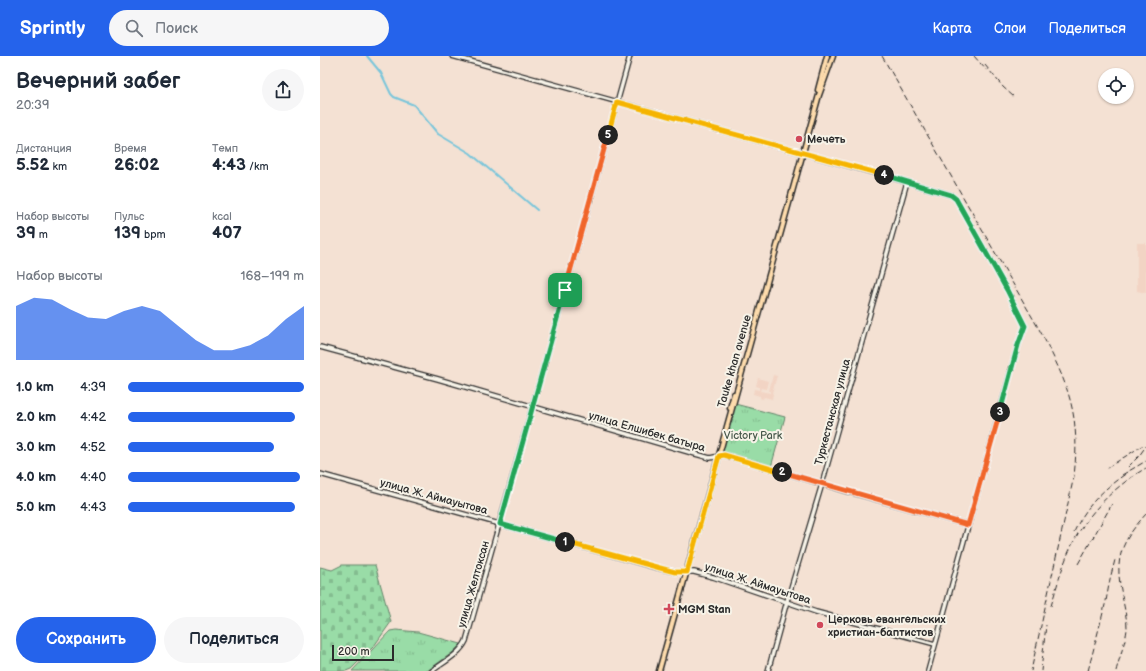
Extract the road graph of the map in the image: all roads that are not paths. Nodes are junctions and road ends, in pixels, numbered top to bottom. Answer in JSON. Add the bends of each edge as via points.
{"nodes":[{"id":1,"x":452,"y":56,"type":"edge"},
{"id":2,"x":630,"y":56,"type":"edge"},
{"id":3,"x":827,"y":56,"type":"edge"},
{"id":4,"x":832,"y":57,"type":"edge"},
{"id":5,"x":617,"y":102,"type":"junction"},
{"id":6,"x":802,"y":153,"type":"junction"},
{"id":7,"x":907,"y":182,"type":"junction"},
{"id":8,"x":320,"y":347,"type":"edge"},
{"id":9,"x":532,"y":407,"type":"junction"},
{"id":10,"x":718,"y":456,"type":"junction"},
{"id":11,"x":320,"y":474,"type":"edge"},
{"id":12,"x":822,"y":484,"type":"junction"},
{"id":13,"x":500,"y":524,"type":"junction"},
{"id":14,"x":968,"y":525,"type":"junction"},
{"id":15,"x":687,"y":572,"type":"junction"},
{"id":16,"x":787,"y":601,"type":"junction"},
{"id":17,"x":935,"y":644,"type":"junction"},
{"id":18,"x":432,"y":671,"type":"edge"},
{"id":19,"x":659,"y":671,"type":"edge"},
{"id":20,"x":768,"y":671,"type":"edge"},
{"id":21,"x":928,"y":671,"type":"edge"}],
"edges":[{"from":1,"to":5,"type":"main road"},
{"from":2,"to":5,"type":"main road","name":"улица Желтоксан"},
{"from":3,"to":6,"type":"main road","name":"Tauke khan avenue"},
{"from":4,"to":6,"type":"main road","name":"Tauke khan avenue"},
{"from":5,"to":6,"type":"main road"},
{"from":5,"to":9,"type":"main road","name":"улица Желтоксан"},
{"from":6,"to":7,"type":"main road"},
{"from":6,"to":10,"type":"main road","name":"Tauke khan avenue"},
{"from":7,"to":12,"type":"main road","name":"Туркестанская улица"},
{"from":7,"to":14,"type":"main road","via":[[951,195],[956,199],[1025,326]]},
{"from":8,"to":9,"type":"main road","name":"улица Елшибек батыра"},
{"from":9,"to":10,"type":"main road","name":"улица Елшибек батыра","via":[[698,455],[710,458]]},
{"from":9,"to":13,"type":"main road","name":"улица Желтоксан"},
{"from":10,"to":12,"type":"main road","name":"улица Елшибек батыра","via":[[724,455]]},
{"from":10,"to":15,"type":"main road","name":"Tauke khan avenue"},
{"from":11,"to":13,"type":"main road","name":"улица Ж. Аймауытова"},
{"from":12,"to":14,"type":"main road","name":"улица Елшибек батыра"},
{"from":12,"to":16,"type":"main road","name":"Туркестанская улица"},
{"from":13,"to":15,"type":"main road","name":"улица Ж. Аймауытова","via":[[654,567]]},
{"from":13,"to":18,"type":"main road","name":"улица Желтоксан","via":[[466,641],[457,652]]},
{"from":14,"to":17,"type":"main road"},
{"from":15,"to":16,"type":"main road","name":"улица Ж. Аймауытова","via":[[713,577]]},
{"from":15,"to":19,"type":"main road","name":"Tauke khan avenue"},
{"from":15,"to":19,"type":"main road","name":"Tauke khan avenue"},
{"from":16,"to":17,"type":"main road","name":"улица Ж. Аймауытова","via":[[824,614]]},
{"from":16,"to":20,"type":"main road","name":"Туркестанская улица"},
{"from":17,"to":21,"type":"main road"}]}
